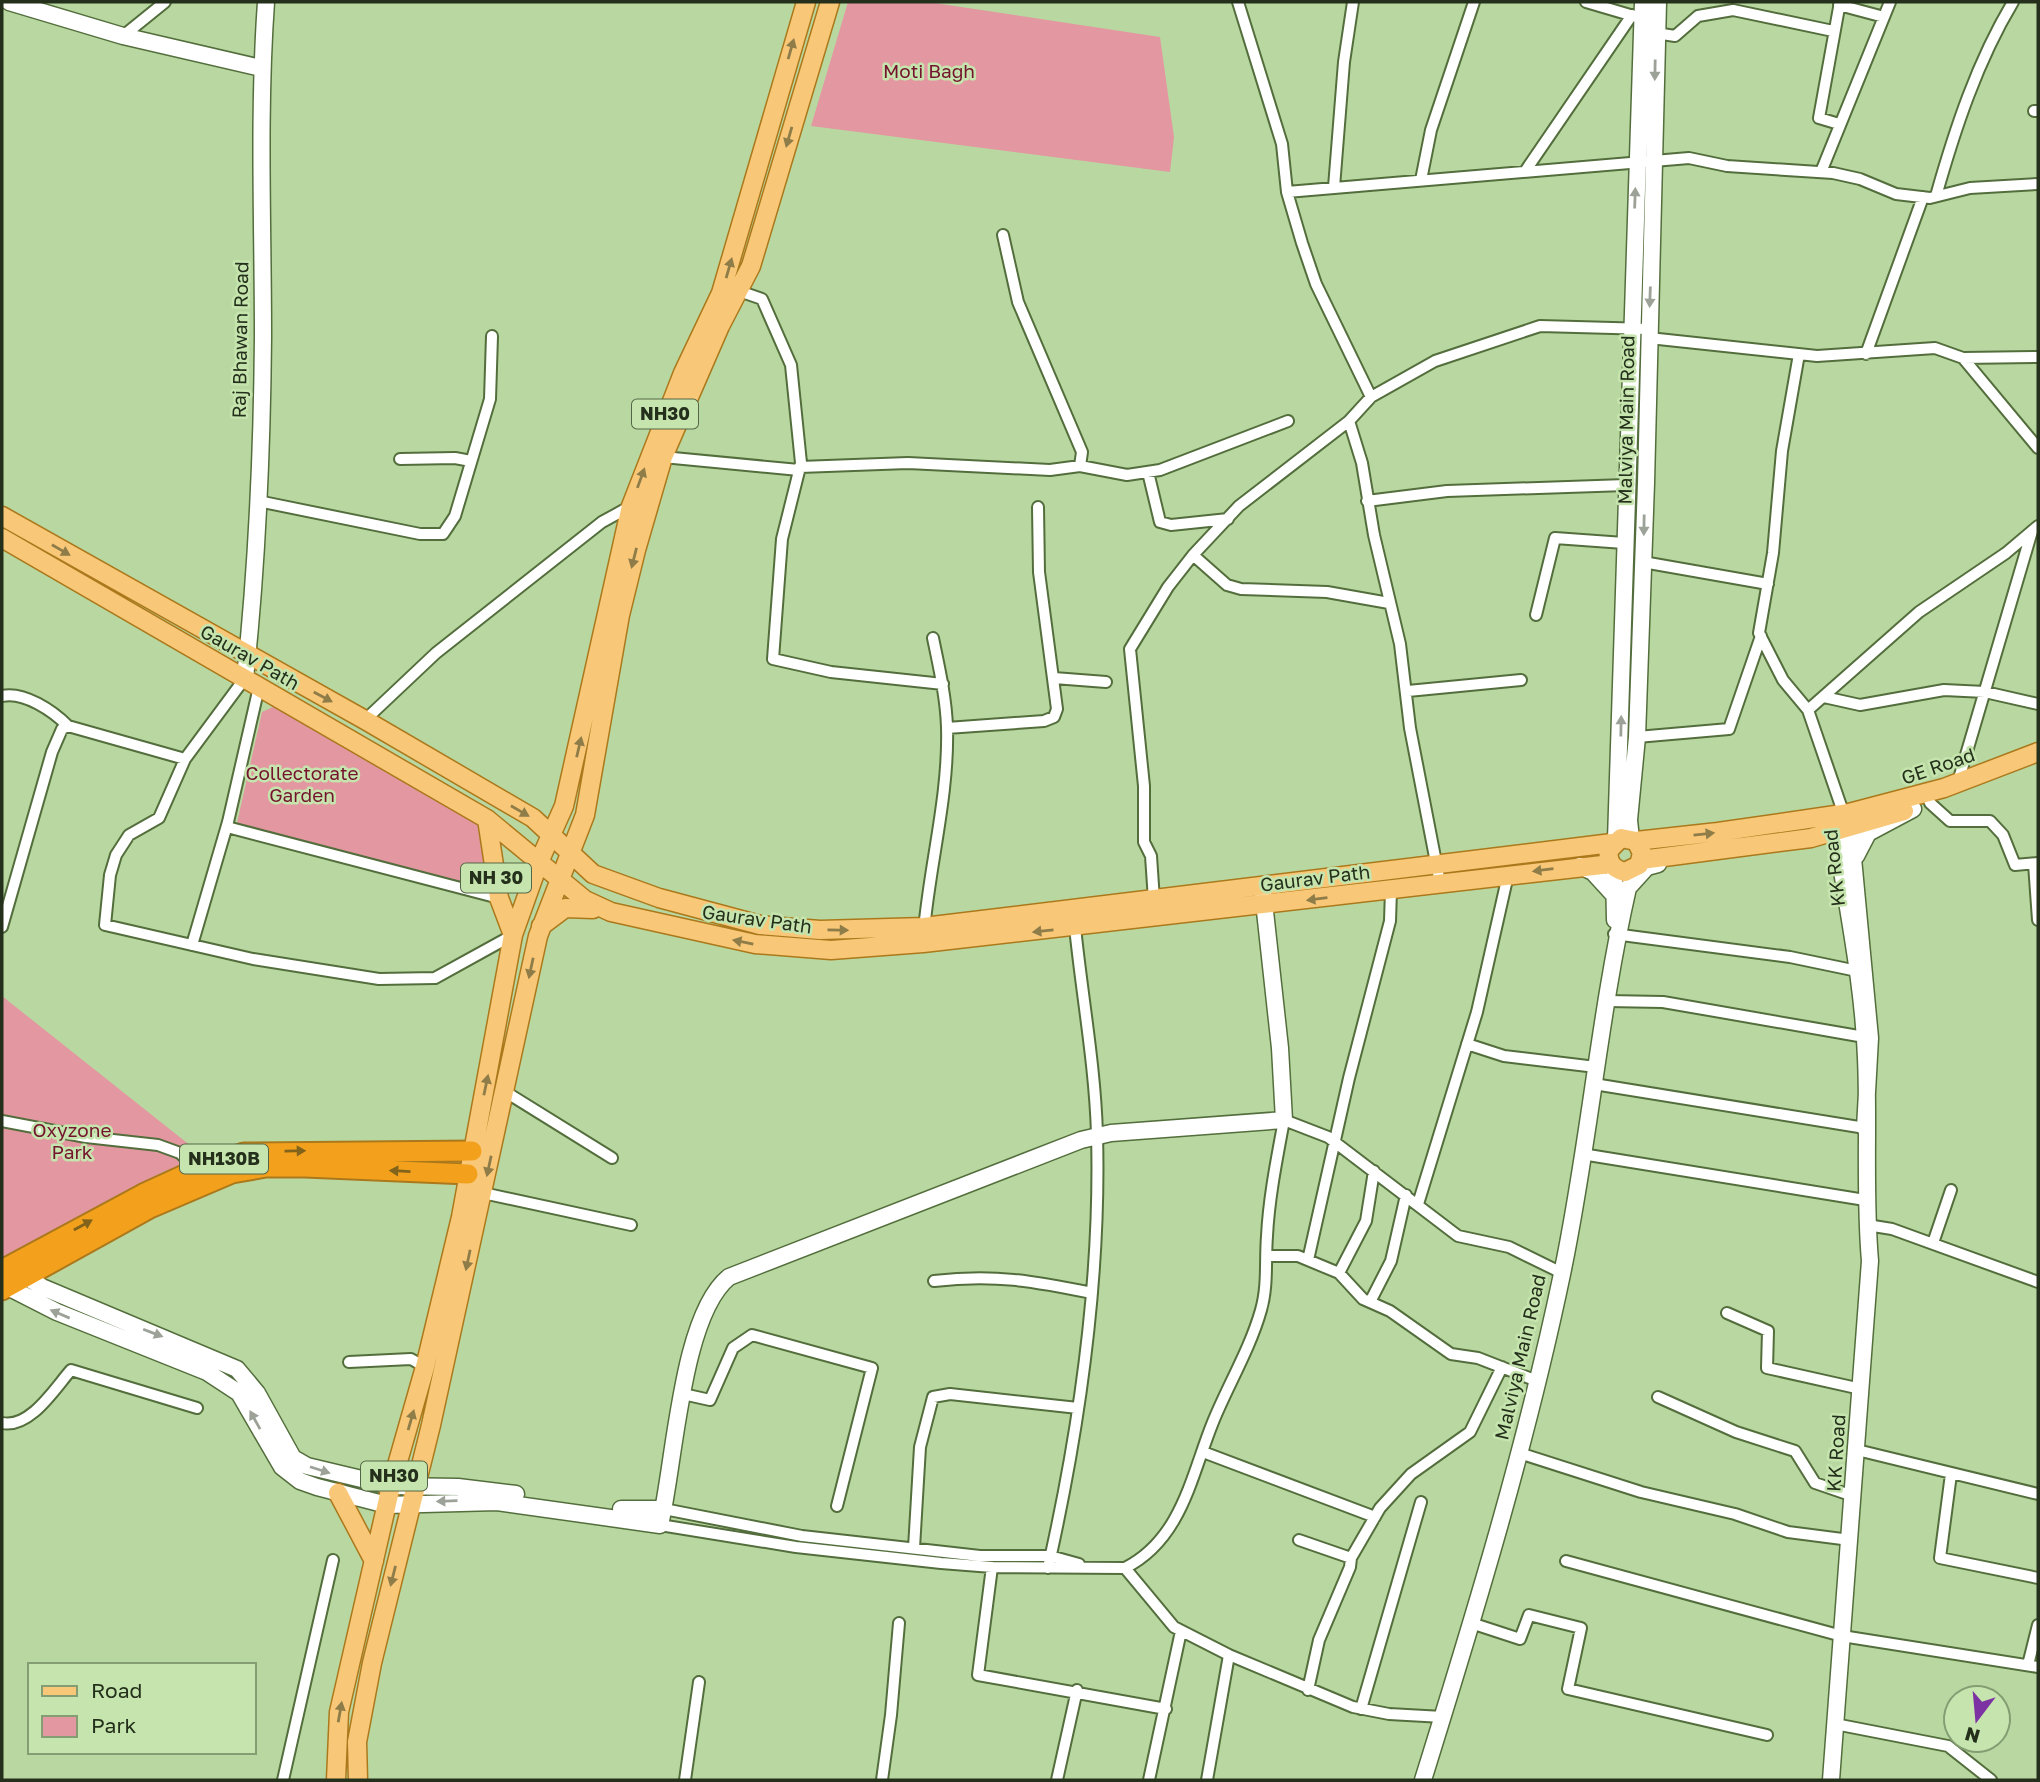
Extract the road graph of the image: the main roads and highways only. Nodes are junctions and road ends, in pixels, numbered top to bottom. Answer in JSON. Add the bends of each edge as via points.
{"nodes":[{"id":1,"x":806,"y":2,"type":"edge"},
{"id":2,"x":830,"y":2,"type":"edge"},
{"id":3,"x":2,"y":516,"type":"edge"},
{"id":4,"x":634,"y":519,"type":"junction"},
{"id":5,"x":2,"y":538,"type":"edge"},
{"id":6,"x":2038,"y":751,"type":"edge"},
{"id":7,"x":2038,"y":762,"type":"edge"},
{"id":8,"x":1923,"y":802,"type":"junction"},
{"id":9,"x":487,"y":819,"type":"junction"},
{"id":10,"x":1842,"y":819,"type":"junction"},
{"id":11,"x":551,"y":835,"type":"junction"},
{"id":12,"x":1624,"y":841,"type":"junction"},
{"id":13,"x":570,"y":852,"type":"junction"},
{"id":14,"x":1642,"y":860,"type":"junction"},
{"id":15,"x":538,"y":862,"type":"junction"},
{"id":16,"x":1613,"y":866,"type":"junction"},
{"id":17,"x":558,"y":879,"type":"junction"},
{"id":18,"x":611,"y":912,"type":"junction"},
{"id":19,"x":541,"y":926,"type":"junction"},
{"id":20,"x":513,"y":935,"type":"junction"},
{"id":21,"x":923,"y":935,"type":"junction"},
{"id":22,"x":472,"y":1152,"type":"junction"},
{"id":23,"x":468,"y":1174,"type":"junction"},
{"id":24,"x":194,"y":1179,"type":"junction"},
{"id":25,"x":8,"y":1279,"type":"edge"},
{"id":26,"x":338,"y":1493,"type":"road end"},
{"id":27,"x":374,"y":1561,"type":"junction"},
{"id":28,"x":336,"y":1780,"type":"edge"},
{"id":29,"x":358,"y":1780,"type":"edge"}],
"edges":[{"from":4,"to":1,"type":"main road","number":"NH30","one_way":true,"via":[[682,373],[721,293]]},
{"from":2,"to":4,"type":"main road","number":"NH30","one_way":true,"via":[[755,254]]},
{"from":3,"to":11,"type":"main road","one_way":true,"via":[[365,720],[533,818]]},
{"from":11,"to":4,"type":"main road","number":"NH30","one_way":true,"via":[[564,806],[602,625]]},
{"from":4,"to":13,"type":"main road","number":"NH30","one_way":true,"via":[[587,806]]},
{"from":5,"to":9,"type":"main road","name":"Gaurav Path"},
{"from":6,"to":8,"type":"main road","name":"GE Road","via":[[1958,782]]},
{"from":7,"to":8,"type":"main road"},
{"from":8,"to":10,"type":"main road","name":"GE Road"},
{"from":9,"to":15,"type":"main road","name":"Gaurav Path"},
{"from":9,"to":20,"type":"main road","number":"NH 30","via":[[499,898]]},
{"from":12,"to":10,"type":"main road","one_way":true},
{"from":10,"to":14,"type":"main road","via":[[1793,840]]},
{"from":11,"to":13,"type":"main road"},
{"from":11,"to":15,"type":"main road","number":"NH30"},
{"from":12,"to":14,"type":"main road","via":[[1642,850]]},
{"from":12,"to":16,"type":"main road","via":[[1608,853]]},
{"from":12,"to":21,"type":"main road","via":[[1154,900]]},
{"from":13,"to":17,"type":"main road","number":"NH30"},
{"from":13,"to":21,"type":"main road","one_way":true,"via":[[587,871],[613,883],[760,925]]},
{"from":14,"to":16,"type":"main road","via":[[1630,871]]},
{"from":15,"to":17,"type":"main road","name":"Gaurav Path"},
{"from":15,"to":20,"type":"main road","number":"NH30"},
{"from":16,"to":21,"type":"main road","name":"Gaurav Path","one_way":true,"via":[[1580,866],[1075,927]]},
{"from":17,"to":18,"type":"main road","name":"Gaurav Path","via":[[579,898]]},
{"from":17,"to":19,"type":"main road","number":"NH30"},
{"from":18,"to":19,"type":"main road","via":[[565,908]]},
{"from":21,"to":18,"type":"main road","name":"Gaurav Path","one_way":true,"via":[[831,950],[755,944]]},
{"from":19,"to":29,"type":"main road","number":"NH30","one_way":true,"via":[[360,1716]]},
{"from":22,"to":20,"type":"main road","number":"NH30","one_way":true},
{"from":22,"to":23,"type":"main road","number":"NH30"},
{"from":24,"to":22,"type":"highway","number":"NH130B","one_way":true,"via":[[227,1157],[265,1151]]},
{"from":23,"to":24,"type":"highway","number":"NH130B","one_way":true,"via":[[266,1167]]},
{"from":27,"to":23,"type":"main road","number":"NH30","one_way":true,"via":[[425,1367]]},
{"from":24,"to":25,"type":"highway","number":"NH130B","via":[[131,1218]]},
{"from":26,"to":27,"type":"main road"},
{"from":28,"to":27,"type":"main road","number":"NH30","one_way":true,"via":[[339,1712]]}]}
